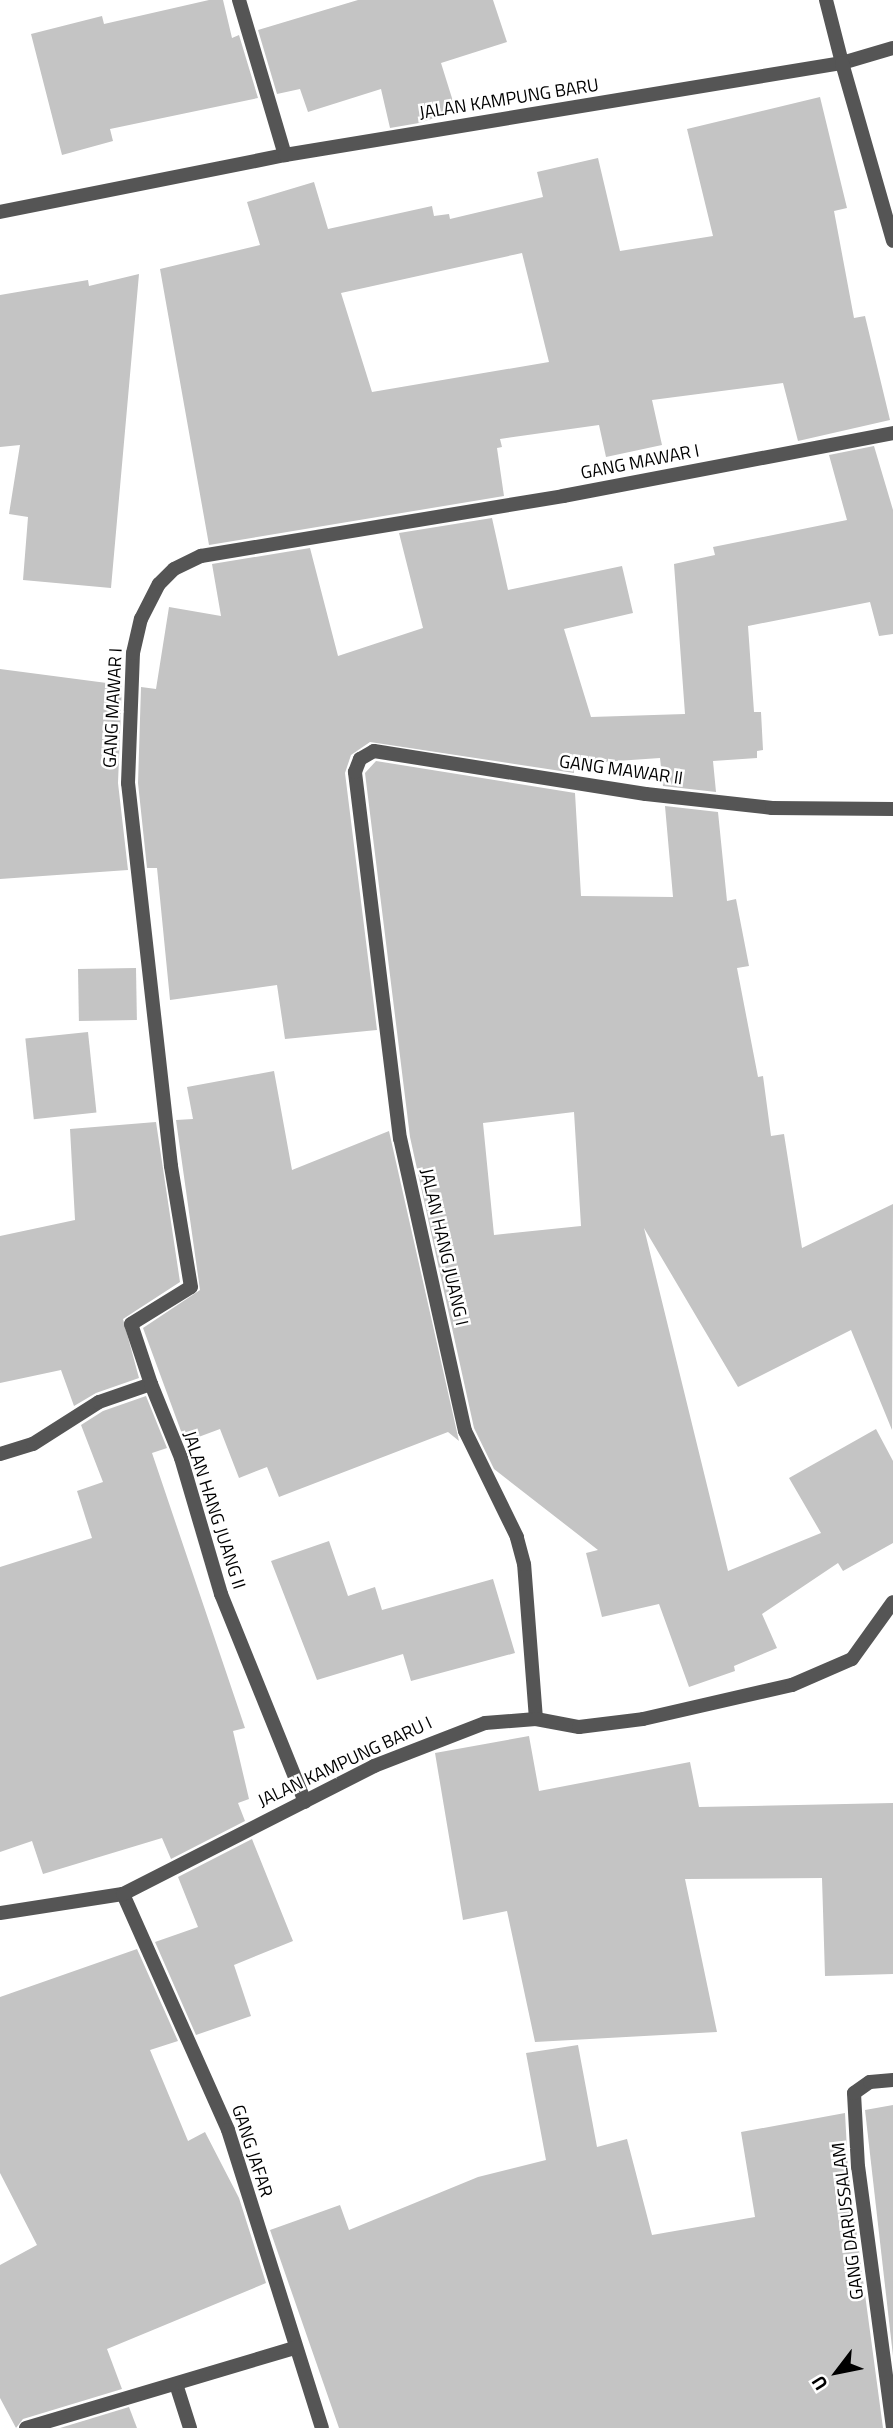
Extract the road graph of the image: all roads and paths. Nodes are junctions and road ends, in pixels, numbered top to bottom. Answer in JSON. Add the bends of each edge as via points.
{"nodes":[{"id":1,"x":239,"y":0,"type":"edge"},
{"id":2,"x":826,"y":0,"type":"edge"},
{"id":3,"x":893,"y":48,"type":"edge"},
{"id":4,"x":842,"y":63,"type":"junction"},
{"id":5,"x":285,"y":155,"type":"junction"},
{"id":6,"x":0,"y":212,"type":"edge"},
{"id":7,"x":893,"y":241,"type":"edge"},
{"id":8,"x":893,"y":433,"type":"edge"},
{"id":9,"x":355,"y":772,"type":"joint"},
{"id":10,"x":893,"y":809,"type":"edge"},
{"id":11,"x":151,"y":1384,"type":"junction"},
{"id":12,"x":0,"y":1454,"type":"edge"},
{"id":13,"x":893,"y":1602,"type":"edge"},
{"id":14,"x":536,"y":1718,"type":"junction"},
{"id":15,"x":306,"y":1802,"type":"junction"},
{"id":16,"x":123,"y":1894,"type":"junction"},
{"id":17,"x":0,"y":1913,"type":"edge"},
{"id":18,"x":893,"y":2080,"type":"edge"},
{"id":19,"x":295,"y":2348,"type":"junction"},
{"id":20,"x":176,"y":2384,"type":"junction"},
{"id":21,"x":26,"y":2428,"type":"edge"},
{"id":22,"x":190,"y":2428,"type":"edge"},
{"id":23,"x":322,"y":2428,"type":"edge"},
{"id":24,"x":893,"y":2428,"type":"edge"}],
"edges":[{"from":1,"to":5,"type":"street"},
{"from":2,"to":4,"type":"street"},
{"from":3,"to":4,"type":"street","name":"JALAN KAMPUNG BARU"},
{"from":4,"to":5,"type":"street","name":"JALAN KAMPUNG BARU"},
{"from":4,"to":7,"type":"street"},
{"from":5,"to":6,"type":"street","name":"JALAN KAMPUNG BARU"},
{"from":8,"to":11,"type":"street","name":"GANG MAWAR I","via":[[564,496],[201,556],[174,569],[159,584],[141,619],[133,653],[128,783],[171,1166],[191,1287],[131,1324]]},
{"from":9,"to":10,"type":"street","name":"GANG MAWAR II","via":[[360,759],[374,751],[646,794],[772,808]]},
{"from":9,"to":14,"type":"street","name":"JALAN HANG JUANG I","via":[[400,1139],[465,1431],[517,1538],[524,1564]]},
{"from":11,"to":12,"type":"street","via":[[99,1402],[33,1444]]},
{"from":11,"to":15,"type":"street","name":"JALAN HANG JUANG II","via":[[181,1458],[221,1594]]},
{"from":13,"to":14,"type":"street","name":"JALAN KAMPUNG BARU I","via":[[852,1659],[792,1685],[643,1719],[579,1727]]},
{"from":14,"to":15,"type":"street","name":"JALAN KAMPUNG BARU I","via":[[485,1723],[436,1739]]},
{"from":15,"to":16,"type":"street","name":"JALAN KAMPUNG BARU I"},
{"from":16,"to":17,"type":"street","name":"JALAN KAMPUNG BARU I"},
{"from":16,"to":19,"type":"street","name":"GANG JAFAR","via":[[228,2130]]},
{"from":18,"to":24,"type":"street","name":"GANG DARUSSALAM","via":[[870,2082],[854,2093],[859,2167]]},
{"from":19,"to":20,"type":"street"},
{"from":19,"to":23,"type":"street","name":"GANG JAFAR"},
{"from":20,"to":21,"type":"street"},
{"from":20,"to":22,"type":"street"}]}
